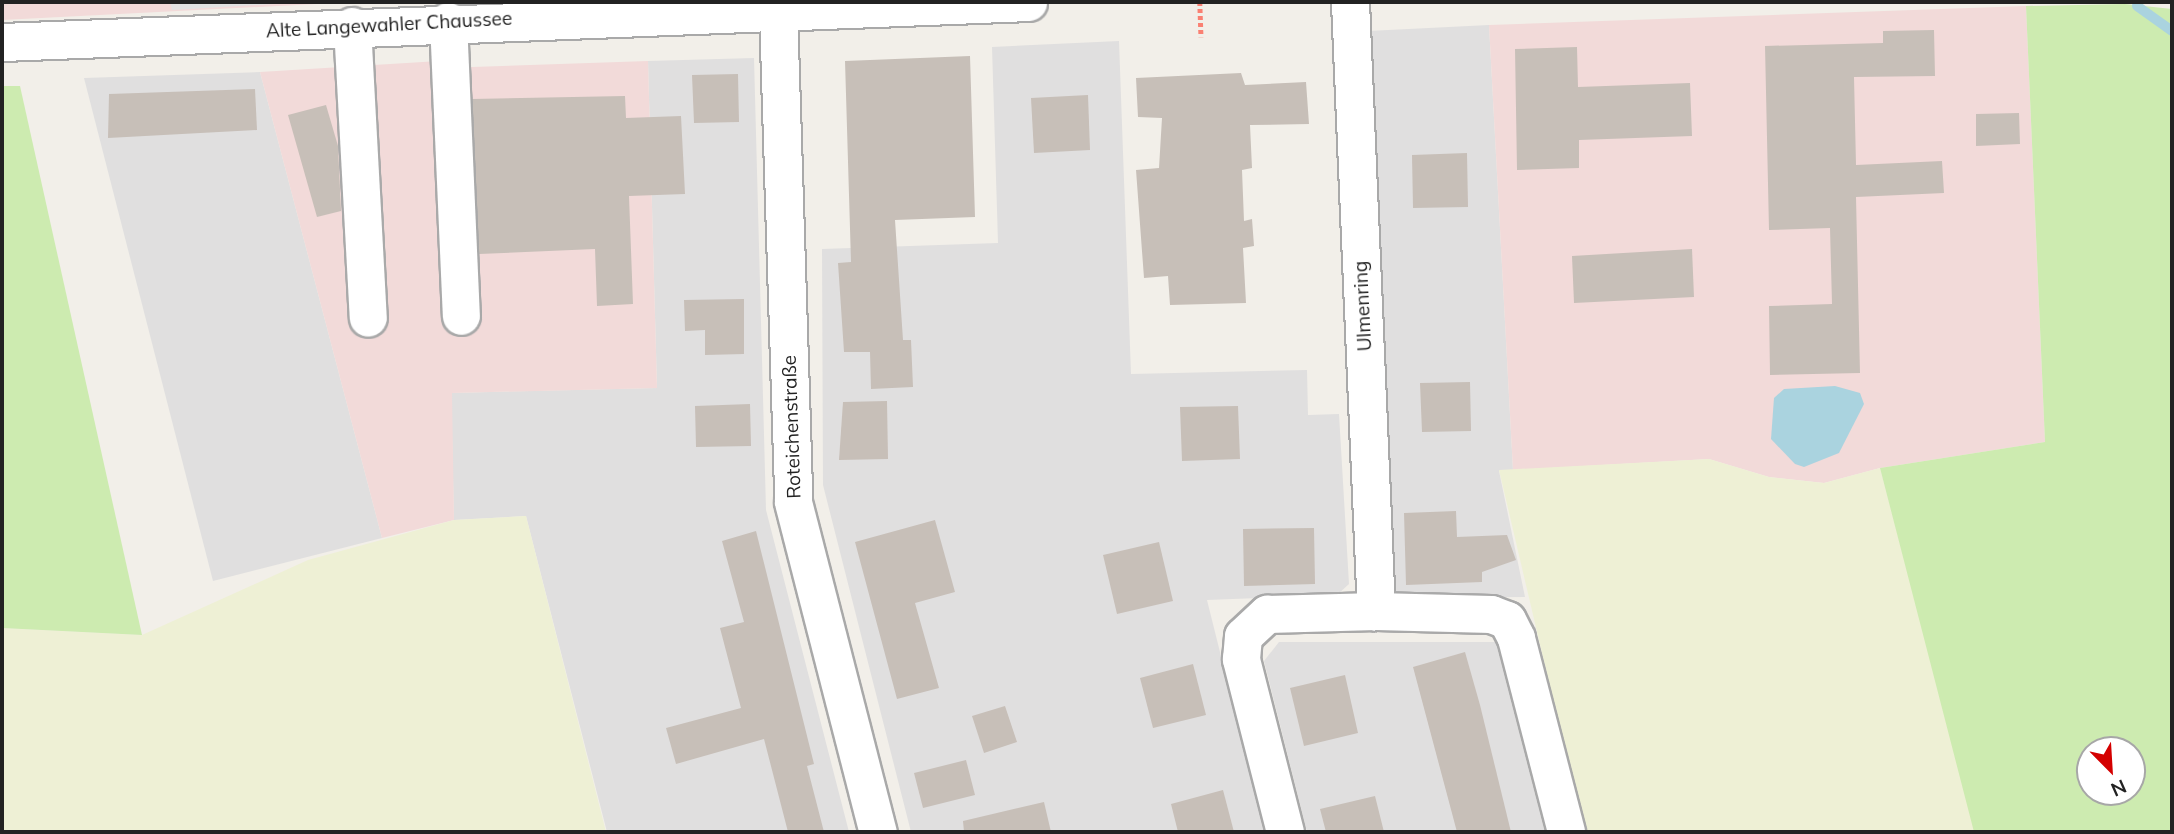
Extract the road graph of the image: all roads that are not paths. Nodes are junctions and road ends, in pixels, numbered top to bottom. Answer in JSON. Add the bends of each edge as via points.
{"nodes":[{"id":1,"x":1028,"y":2,"type":"edge"},
{"id":2,"x":1350,"y":2,"type":"edge"},
{"id":3,"x":778,"y":12,"type":"junction"},
{"id":4,"x":448,"y":21,"type":"junction"},
{"id":5,"x":352,"y":26,"type":"junction"},
{"id":6,"x":2,"y":42,"type":"edge"},
{"id":7,"x":461,"y":316,"type":"dead end"},
{"id":8,"x":368,"y":318,"type":"dead end"},
{"id":9,"x":1376,"y":611,"type":"junction"},
{"id":10,"x":878,"y":832,"type":"edge"},
{"id":11,"x":1285,"y":832,"type":"edge"},
{"id":12,"x":1566,"y":832,"type":"edge"}],
"edges":[{"from":1,"to":3,"type":"street","name":"Alte Langewahler Chaussee"},
{"from":2,"to":9,"type":"street","name":"Ulmenring"},
{"from":3,"to":4,"type":"street","name":"Alte Langewahler Chaussee"},
{"from":3,"to":10,"type":"street","name":"Roteichenstraße","via":[[793,502]]},
{"from":4,"to":5,"type":"street","name":"Alte Langewahler Chaussee"},
{"from":4,"to":7,"type":"street"},
{"from":5,"to":6,"type":"street","name":"Alte Langewahler Chaussee"},
{"from":5,"to":8,"type":"street"},
{"from":9,"to":11,"type":"street","via":[[1267,614],[1243,636],[1241,659]]},
{"from":9,"to":12,"type":"street","via":[[1491,614],[1507,620],[1516,638]]}]}
